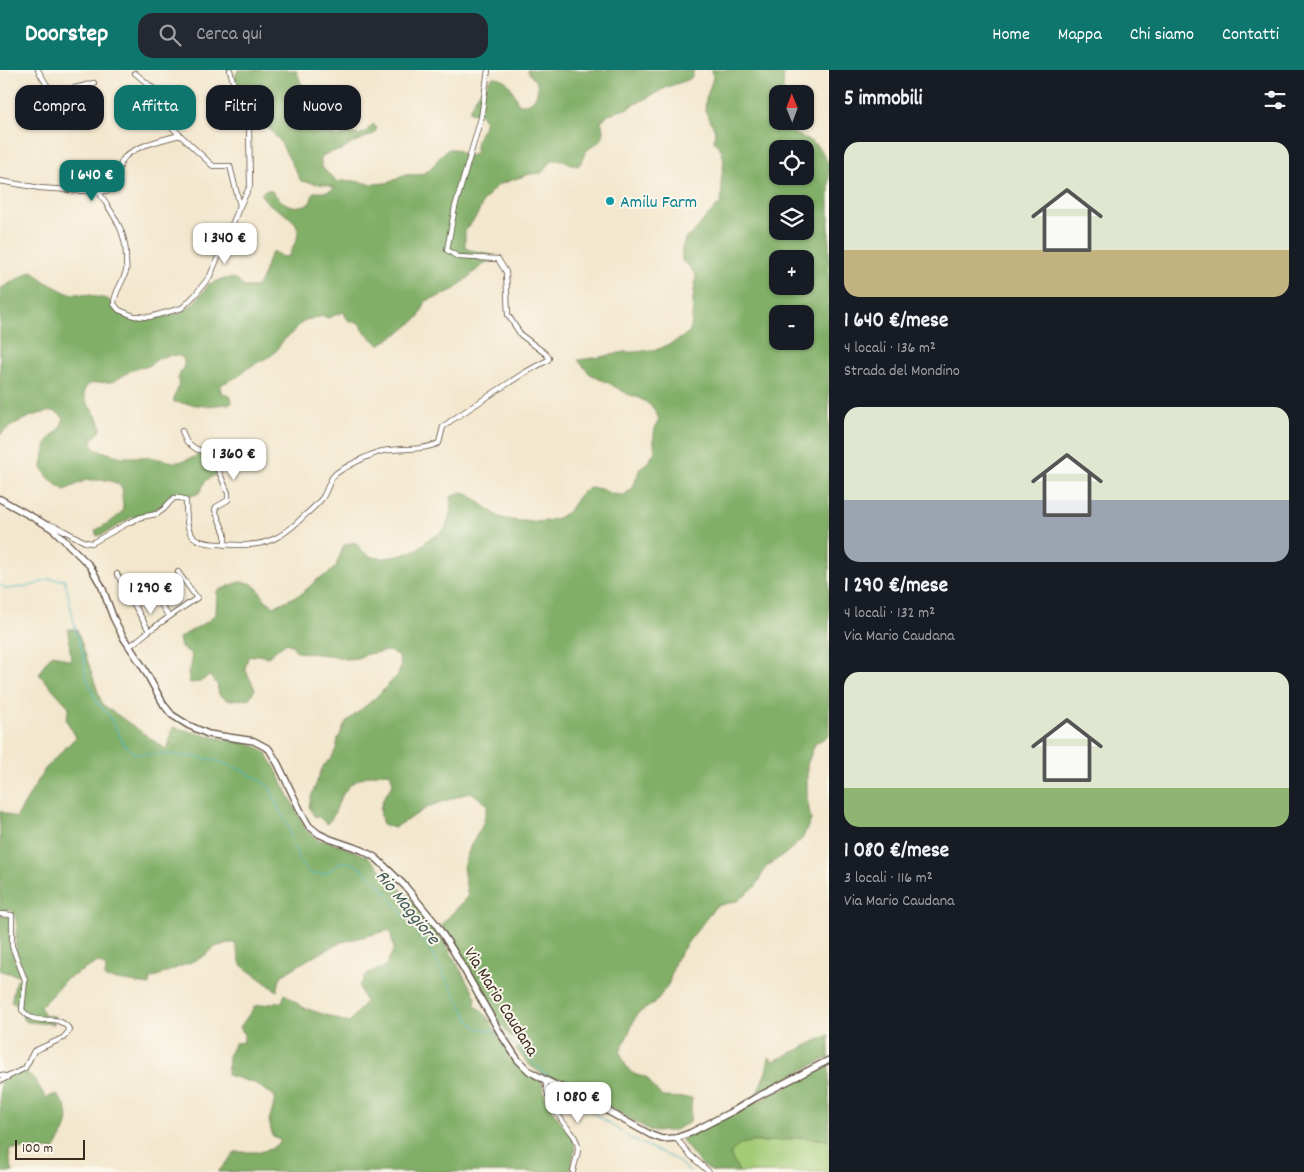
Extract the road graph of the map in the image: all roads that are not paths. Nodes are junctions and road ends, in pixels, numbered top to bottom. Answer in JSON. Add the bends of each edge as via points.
{"nodes":[{"id":1,"x":38,"y":70,"type":"edge"},
{"id":2,"x":230,"y":70,"type":"edge"},
{"id":3,"x":488,"y":70,"type":"edge"},
{"id":4,"x":135,"y":73,"type":"dead end"},
{"id":5,"x":94,"y":83,"type":"dead end"},
{"id":6,"x":180,"y":135,"type":"junction"},
{"id":7,"x":0,"y":181,"type":"edge"},
{"id":8,"x":99,"y":192,"type":"junction"},
{"id":9,"x":240,"y":206,"type":"junction"},
{"id":10,"x":182,"y":431,"type":"dead end"},
{"id":11,"x":0,"y":499,"type":"edge"},
{"id":12,"x":43,"y":523,"type":"junction"},
{"id":13,"x":225,"y":544,"type":"junction"},
{"id":14,"x":178,"y":572,"type":"dead end"},
{"id":15,"x":117,"y":574,"type":"dead end"},
{"id":16,"x":152,"y":590,"type":"dead end"},
{"id":17,"x":169,"y":617,"type":"junction"},
{"id":18,"x":149,"y":631,"type":"junction"},
{"id":19,"x":129,"y":647,"type":"junction"},
{"id":20,"x":0,"y":914,"type":"edge"},
{"id":21,"x":829,"y":1060,"type":"edge"},
{"id":22,"x":0,"y":1075,"type":"edge"},
{"id":23,"x":8,"y":1077,"type":"junction"},
{"id":24,"x":545,"y":1080,"type":"junction"},
{"id":25,"x":0,"y":1081,"type":"edge"},
{"id":26,"x":676,"y":1138,"type":"junction"},
{"id":27,"x":573,"y":1172,"type":"edge"},
{"id":28,"x":709,"y":1172,"type":"edge"}],
"edges":[{"from":1,"to":5,"type":"street","via":[[52,94]]},
{"from":2,"to":9,"type":"street","via":[[236,97],[249,126],[250,186]]},
{"from":3,"to":13,"type":"street","via":[[481,118],[455,208],[447,250],[458,257],[498,259],[506,272],[508,315],[521,335],[549,358],[452,420],[443,427],[439,443],[381,452],[336,473],[322,499],[297,523],[272,540],[257,544]]},
{"from":4,"to":6,"type":"street","via":[[154,89],[164,120]]},
{"from":6,"to":8,"type":"street","via":[[151,142],[124,158],[111,190]]},
{"from":6,"to":9,"type":"street","via":[[213,166],[230,166]]},
{"from":7,"to":8,"type":"street","via":[[40,188]]},
{"from":8,"to":9,"type":"street","via":[[125,240],[126,271],[114,304],[119,310],[134,316],[150,317],[182,308],[195,295],[210,276]]},
{"from":10,"to":13,"type":"street","via":[[187,442],[212,457],[228,493],[228,500],[215,510],[225,534]]},
{"from":11,"to":12,"type":"main road","name":"Via Mario Caudana"},
{"from":12,"to":13,"type":"street","via":[[92,543],[141,517],[157,514],[174,498],[181,498],[186,501],[187,527],[191,535],[201,542]]},
{"from":12,"to":19,"type":"main road","name":"Via Mario Caudana","via":[[90,566]]},
{"from":14,"to":17,"type":"street","via":[[197,598]]},
{"from":15,"to":18,"type":"street"},
{"from":16,"to":17,"type":"street"},
{"from":17,"to":18,"type":"street"},
{"from":18,"to":19,"type":"street"},
{"from":19,"to":24,"type":"main road","name":"Via Mario Caudana","via":[[144,666],[172,716],[208,734],[254,741],[269,750],[309,826],[330,840],[376,858],[405,886],[436,924],[518,1060],[529,1072]]},
{"from":20,"to":23,"type":"street","via":[[12,915],[12,946],[25,980],[22,1010],[31,1018],[60,1021],[70,1030],[63,1038],[34,1051],[25,1068]]},
{"from":21,"to":26,"type":"main road"},
{"from":22,"to":23,"type":"street"},
{"from":23,"to":25,"type":"street"},
{"from":24,"to":26,"type":"main road","name":"Via Mario Caudana","via":[[662,1139]]},
{"from":24,"to":27,"type":"street","via":[[546,1093],[576,1140],[578,1150]]},
{"from":26,"to":28,"type":"street"}]}
